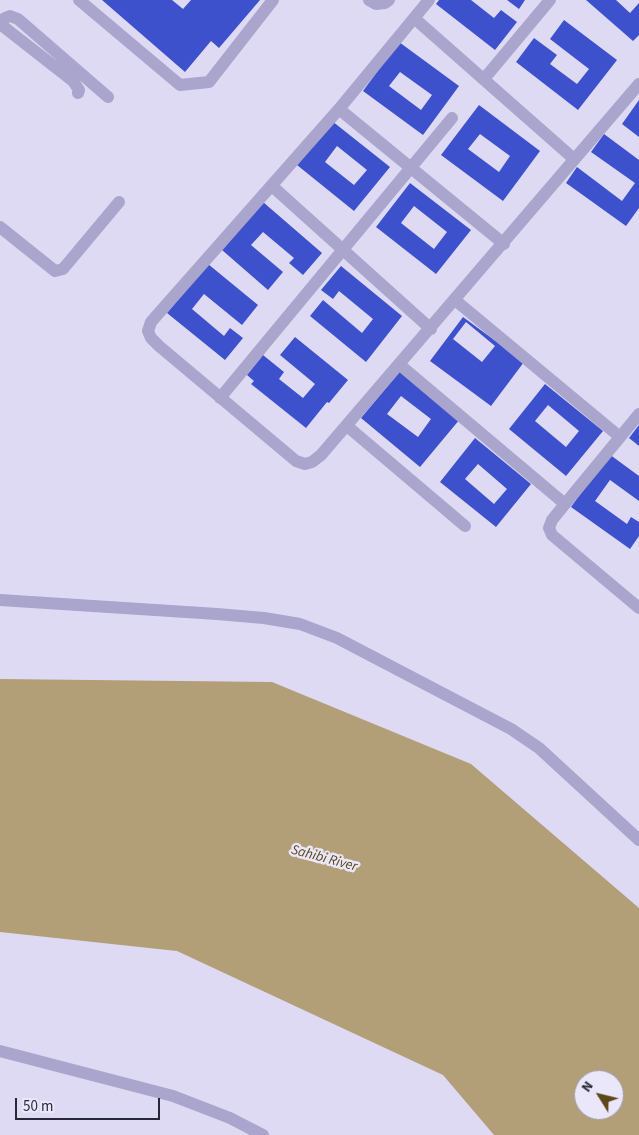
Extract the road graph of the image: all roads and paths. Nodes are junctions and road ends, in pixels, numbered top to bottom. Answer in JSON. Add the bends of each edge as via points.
{"nodes":[{"id":1,"x":79,"y":0,"type":"edge"},
{"id":2,"x":273,"y":0,"type":"edge"},
{"id":3,"x":369,"y":0,"type":"edge"},
{"id":4,"x":389,"y":0,"type":"edge"},
{"id":5,"x":429,"y":0,"type":"edge"},
{"id":6,"x":550,"y":0,"type":"edge"},
{"id":7,"x":414,"y":18,"type":"junction"},
{"id":8,"x":0,"y":23,"type":"edge"},
{"id":9,"x":484,"y":79,"type":"junction"},
{"id":10,"x":639,"y":84,"type":"edge"},
{"id":11,"x":78,"y":93,"type":"dead end"},
{"id":12,"x":108,"y":97,"type":"dead end"},
{"id":13,"x":339,"y":109,"type":"junction"},
{"id":14,"x":452,"y":118,"type":"dead end"},
{"id":15,"x":574,"y":159,"type":"junction"},
{"id":16,"x":411,"y":168,"type":"junction"},
{"id":17,"x":272,"y":186,"type":"junction"},
{"id":18,"x":119,"y":202,"type":"dead end"},
{"id":19,"x":0,"y":226,"type":"edge"},
{"id":20,"x":504,"y":244,"type":"junction"},
{"id":21,"x":343,"y":250,"type":"junction"},
{"id":22,"x":455,"y":300,"type":"junction"},
{"id":23,"x":430,"y":329,"type":"junction"},
{"id":24,"x":400,"y":365,"type":"junction"},
{"id":25,"x":220,"y":398,"type":"junction"},
{"id":26,"x":639,"y":414,"type":"edge"},
{"id":27,"x":347,"y":426,"type":"junction"},
{"id":28,"x":620,"y":438,"type":"junction"},
{"id":29,"x":565,"y":504,"type":"junction"},
{"id":30,"x":465,"y":526,"type":"dead end"},
{"id":31,"x":0,"y":600,"type":"edge"},
{"id":32,"x":639,"y":608,"type":"edge"},
{"id":33,"x":639,"y":840,"type":"edge"},
{"id":34,"x":0,"y":1051,"type":"edge"},
{"id":35,"x":263,"y":1135,"type":"edge"}],
"edges":[{"from":1,"to":2,"type":"street","via":[[180,85],[209,82]]},
{"from":3,"to":4,"type":"street","via":[[376,4]]},
{"from":5,"to":7,"type":"street"},
{"from":6,"to":9,"type":"street"},
{"from":7,"to":9,"type":"street"},
{"from":7,"to":13,"type":"street"},
{"from":8,"to":11,"type":"street","via":[[73,81]]},
{"from":8,"to":12,"type":"street","via":[[10,16],[18,19]]},
{"from":9,"to":15,"type":"street"},
{"from":10,"to":15,"type":"street"},
{"from":13,"to":16,"type":"street"},
{"from":13,"to":17,"type":"street"},
{"from":14,"to":16,"type":"street"},
{"from":15,"to":20,"type":"street"},
{"from":16,"to":20,"type":"street"},
{"from":16,"to":21,"type":"street"},
{"from":17,"to":21,"type":"street"},
{"from":17,"to":25,"type":"street","via":[[151,322],[148,331],[159,346]]},
{"from":18,"to":19,"type":"street","via":[[63,269],[56,270]]},
{"from":20,"to":22,"type":"street"},
{"from":21,"to":23,"type":"street"},
{"from":21,"to":25,"type":"street"},
{"from":22,"to":23,"type":"street"},
{"from":22,"to":28,"type":"street"},
{"from":23,"to":24,"type":"street"},
{"from":24,"to":27,"type":"street"},
{"from":24,"to":29,"type":"street"},
{"from":25,"to":27,"type":"street","via":[[296,461],[305,464],[321,455]]},
{"from":26,"to":28,"type":"street"},
{"from":27,"to":30,"type":"street"},
{"from":28,"to":29,"type":"street"},
{"from":29,"to":32,"type":"street","via":[[552,520],[549,528],[552,535]]},
{"from":31,"to":33,"type":"street","via":[[217,614],[300,624],[337,638],[511,729],[539,748]]},
{"from":34,"to":35,"type":"street","via":[[173,1096]]}]}
